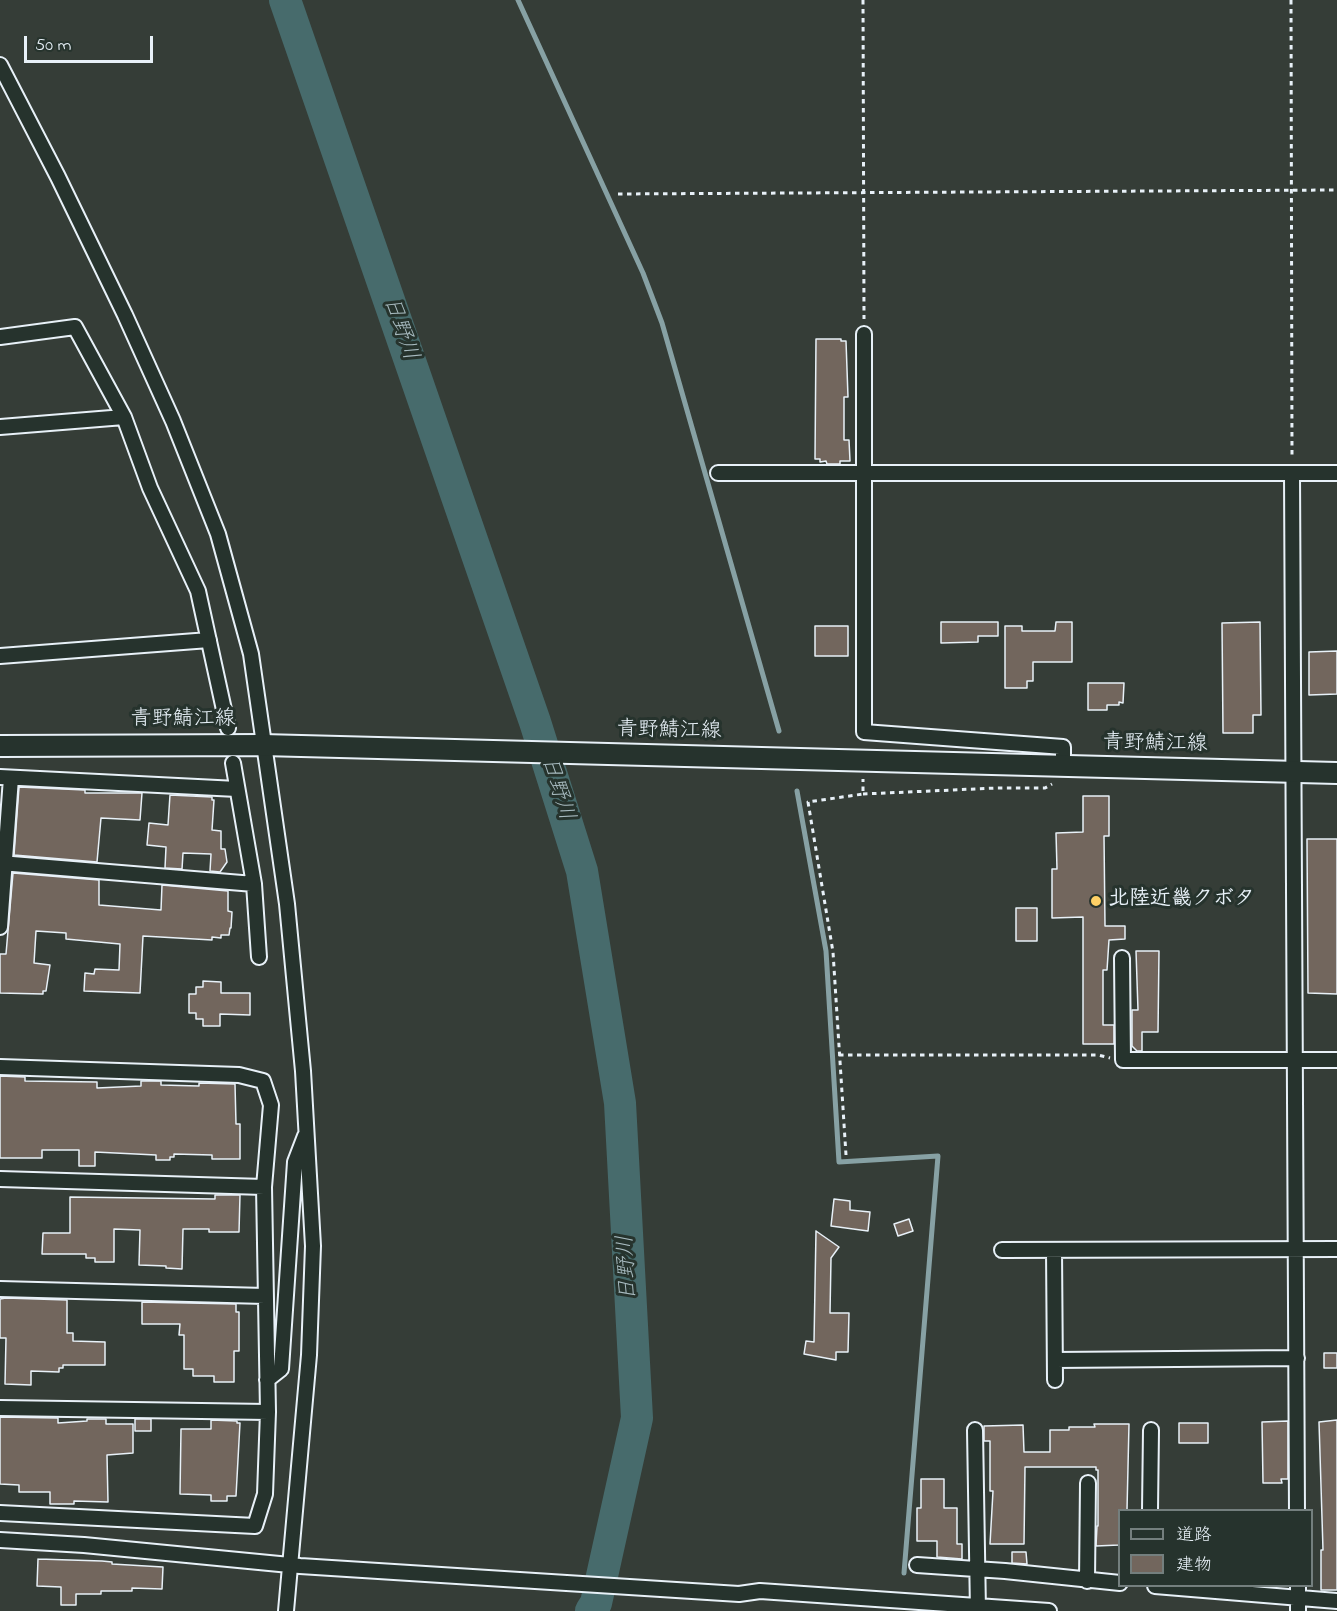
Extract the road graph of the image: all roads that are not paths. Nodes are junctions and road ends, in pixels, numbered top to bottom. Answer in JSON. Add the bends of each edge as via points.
{"nodes":[{"id":1,"x":0,"y":65,"type":"edge"},
{"id":2,"x":864,"y":334,"type":"road end"},
{"id":3,"x":0,"y":336,"type":"edge"},
{"id":4,"x":124,"y":417,"type":"junction"},
{"id":5,"x":0,"y":427,"type":"edge"},
{"id":6,"x":718,"y":473,"type":"dead end"},
{"id":7,"x":865,"y":473,"type":"junction"},
{"id":8,"x":1292,"y":473,"type":"junction"},
{"id":9,"x":1337,"y":473,"type":"edge"},
{"id":10,"x":209,"y":640,"type":"junction"},
{"id":11,"x":0,"y":656,"type":"edge"},
{"id":12,"x":228,"y":728,"type":"dead end"},
{"id":13,"x":0,"y":746,"type":"edge"},
{"id":14,"x":270,"y":746,"type":"junction"},
{"id":15,"x":233,"y":763,"type":"dead end"},
{"id":16,"x":1063,"y":767,"type":"junction"},
{"id":17,"x":1294,"y":772,"type":"junction"},
{"id":18,"x":1337,"y":773,"type":"edge"},
{"id":19,"x":5,"y":777,"type":"edge"},
{"id":20,"x":237,"y":789,"type":"junction"},
{"id":21,"x":2,"y":863,"type":"edge"},
{"id":22,"x":254,"y":884,"type":"junction"},
{"id":23,"x":0,"y":927,"type":"edge"},
{"id":24,"x":259,"y":957,"type":"dead end"},
{"id":25,"x":1122,"y":958,"type":"dead end"},
{"id":26,"x":1296,"y":1060,"type":"junction"},
{"id":27,"x":1337,"y":1060,"type":"edge"},
{"id":28,"x":0,"y":1067,"type":"edge"},
{"id":29,"x":306,"y":1131,"type":"junction"},
{"id":30,"x":0,"y":1179,"type":"edge"},
{"id":31,"x":264,"y":1187,"type":"junction"},
{"id":32,"x":1297,"y":1249,"type":"junction"},
{"id":33,"x":1337,"y":1249,"type":"edge"},
{"id":34,"x":1002,"y":1250,"type":"dead end"},
{"id":35,"x":1054,"y":1250,"type":"junction"},
{"id":36,"x":0,"y":1289,"type":"edge"},
{"id":37,"x":265,"y":1296,"type":"junction"},
{"id":38,"x":1297,"y":1358,"type":"junction"},
{"id":39,"x":1055,"y":1360,"type":"junction"},
{"id":40,"x":267,"y":1380,"type":"junction"},
{"id":41,"x":1055,"y":1380,"type":"dead end"},
{"id":42,"x":0,"y":1408,"type":"edge"},
{"id":43,"x":268,"y":1412,"type":"junction"},
{"id":44,"x":975,"y":1430,"type":"dead end"},
{"id":45,"x":1152,"y":1430,"type":"dead end"},
{"id":46,"x":1088,"y":1483,"type":"dead end"},
{"id":47,"x":1150,"y":1509,"type":"edge"},
{"id":48,"x":1297,"y":1509,"type":"edge"},
{"id":49,"x":0,"y":1512,"type":"edge"},
{"id":50,"x":0,"y":1540,"type":"edge"},
{"id":51,"x":295,"y":1565,"type":"junction"},
{"id":52,"x":917,"y":1565,"type":"dead end"},
{"id":53,"x":977,"y":1569,"type":"junction"},
{"id":54,"x":1087,"y":1581,"type":"junction"},
{"id":55,"x":1118,"y":1583,"type":"edge"},
{"id":56,"x":1167,"y":1587,"type":"edge"},
{"id":57,"x":1298,"y":1598,"type":"edge"},
{"id":58,"x":1337,"y":1601,"type":"edge"},
{"id":59,"x":978,"y":1609,"type":"edge"},
{"id":60,"x":286,"y":1611,"type":"edge"},
{"id":61,"x":1049,"y":1611,"type":"edge"}],
"edges":[{"from":1,"to":14,"type":"street","via":[[125,315],[218,534],[251,654]]},
{"from":2,"to":7,"type":"street"},
{"from":3,"to":4,"type":"street","via":[[75,327]]},
{"from":4,"to":5,"type":"street"},
{"from":4,"to":10,"type":"street","via":[[150,488],[198,591]]},
{"from":6,"to":7,"type":"street"},
{"from":7,"to":8,"type":"street"},
{"from":7,"to":16,"type":"street","via":[[864,732],[1063,747]]},
{"from":8,"to":9,"type":"street"},
{"from":8,"to":17,"type":"street"},
{"from":10,"to":11,"type":"street"},
{"from":10,"to":12,"type":"street"},
{"from":13,"to":14,"type":"main road","name":"青野鯖江線"},
{"from":14,"to":16,"type":"main road","name":"青野鯖江線"},
{"from":14,"to":29,"type":"street"},
{"from":15,"to":20,"type":"street"},
{"from":16,"to":17,"type":"main road","name":"青野鯖江線"},
{"from":17,"to":18,"type":"main road","name":"青野鯖江線"},
{"from":17,"to":26,"type":"street"},
{"from":19,"to":20,"type":"street"},
{"from":19,"to":21,"type":"street"},
{"from":20,"to":22,"type":"street"},
{"from":21,"to":22,"type":"street"},
{"from":21,"to":23,"type":"street"},
{"from":22,"to":24,"type":"street"},
{"from":25,"to":26,"type":"street","via":[[1123,1060]]},
{"from":26,"to":27,"type":"street"},
{"from":26,"to":32,"type":"street"},
{"from":28,"to":31,"type":"street","via":[[239,1076],[263,1081],[271,1104]]},
{"from":29,"to":40,"type":"street","via":[[295,1162],[280,1369]]},
{"from":29,"to":51,"type":"street","via":[[313,1246]]},
{"from":30,"to":31,"type":"street"},
{"from":31,"to":37,"type":"street"},
{"from":32,"to":33,"type":"street"},
{"from":32,"to":35,"type":"street"},
{"from":32,"to":38,"type":"street"},
{"from":34,"to":35,"type":"street"},
{"from":35,"to":39,"type":"street"},
{"from":36,"to":37,"type":"street"},
{"from":37,"to":40,"type":"street"},
{"from":38,"to":39,"type":"street"},
{"from":38,"to":48,"type":"street"},
{"from":39,"to":41,"type":"street"},
{"from":40,"to":43,"type":"street"},
{"from":42,"to":43,"type":"street"},
{"from":43,"to":49,"type":"street","via":[[265,1494],[255,1526]]},
{"from":44,"to":53,"type":"street"},
{"from":45,"to":47,"type":"street"},
{"from":46,"to":54,"type":"street"},
{"from":50,"to":51,"type":"street"},
{"from":51,"to":59,"type":"street","via":[[739,1594],[760,1591]]},
{"from":51,"to":60,"type":"street"},
{"from":52,"to":53,"type":"street"},
{"from":53,"to":54,"type":"street"},
{"from":53,"to":59,"type":"street"},
{"from":54,"to":55,"type":"street"},
{"from":56,"to":57,"type":"street"},
{"from":57,"to":58,"type":"street"},
{"from":59,"to":61,"type":"street"}]}
